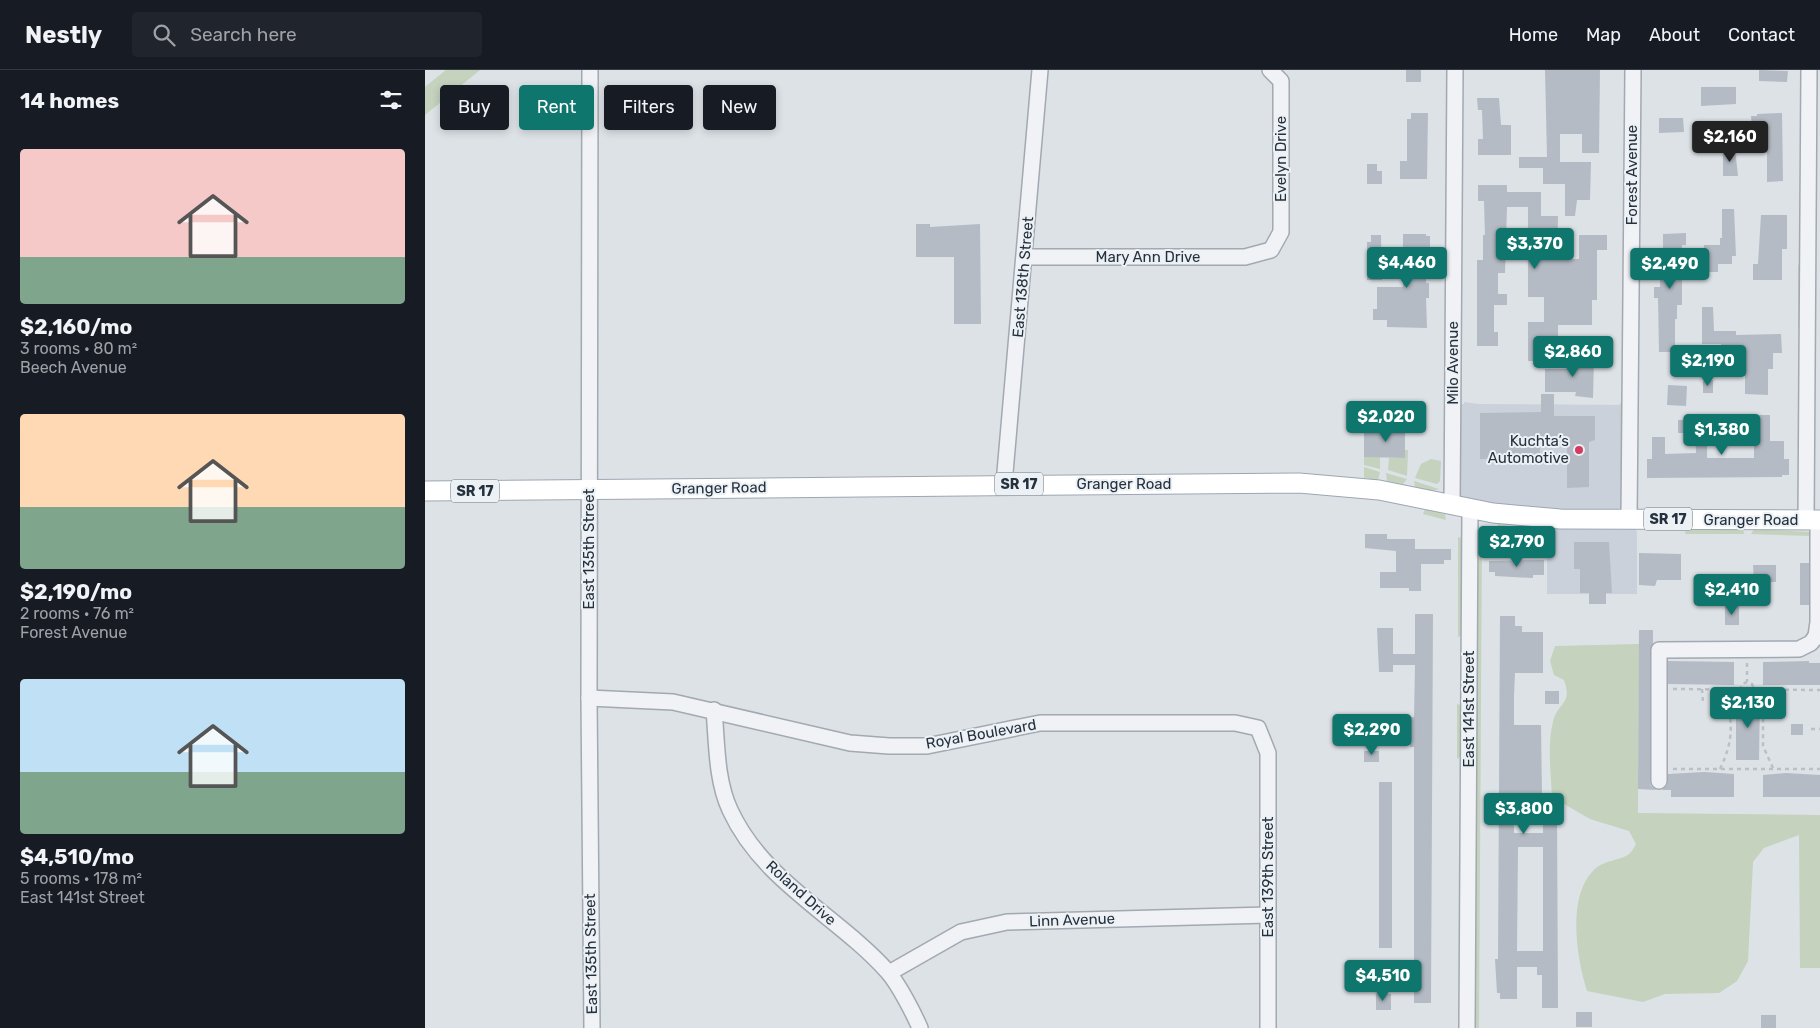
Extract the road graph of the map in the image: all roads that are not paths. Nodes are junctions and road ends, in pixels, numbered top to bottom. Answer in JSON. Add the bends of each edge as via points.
{"nodes":[{"id":1,"x":590,"y":70,"type":"edge"},
{"id":2,"x":1039,"y":70,"type":"edge"},
{"id":3,"x":1270,"y":70,"type":"edge"},
{"id":4,"x":1455,"y":70,"type":"edge"},
{"id":5,"x":1633,"y":70,"type":"edge"},
{"id":6,"x":1809,"y":70,"type":"edge"},
{"id":7,"x":1814,"y":146,"type":"edge"},
{"id":8,"x":1271,"y":250,"type":"joint"},
{"id":9,"x":1025,"y":257,"type":"junction"},
{"id":10,"x":1004,"y":484,"type":"junction"},
{"id":11,"x":589,"y":490,"type":"junction"},
{"id":12,"x":425,"y":491,"type":"edge"},
{"id":13,"x":1461,"y":508,"type":"junction"},
{"id":14,"x":1629,"y":519,"type":"junction"},
{"id":15,"x":1815,"y":520,"type":"edge"},
{"id":16,"x":1818,"y":636,"type":"edge"},
{"id":17,"x":589,"y":698,"type":"junction"},
{"id":18,"x":714,"y":710,"type":"junction"},
{"id":19,"x":1258,"y":728,"type":"joint"},
{"id":20,"x":1659,"y":775,"type":"road end"},
{"id":21,"x":1268,"y":915,"type":"junction"},
{"id":22,"x":889,"y":973,"type":"junction"},
{"id":23,"x":592,"y":1028,"type":"edge"},
{"id":24,"x":920,"y":1028,"type":"edge"},
{"id":25,"x":1268,"y":1028,"type":"edge"},
{"id":26,"x":1467,"y":1028,"type":"edge"}],
"edges":[{"from":1,"to":11,"type":"street","name":"East 135th Street"},
{"from":2,"to":9,"type":"street","name":"East 138th Street"},
{"from":3,"to":8,"type":"street","name":"Evelyn Drive","via":[[1281,81],[1281,232]]},
{"from":4,"to":13,"type":"street","name":"Milo Avenue"},
{"from":5,"to":14,"type":"street","name":"Forest Avenue"},
{"from":6,"to":7,"type":"street"},
{"from":7,"to":15,"type":"street"},
{"from":8,"to":9,"type":"street","name":"Mary Ann Drive","via":[[1245,257]]},
{"from":9,"to":10,"type":"street","name":"East 138th Street"},
{"from":10,"to":11,"type":"main road","name":"Granger Road","number":"SR 17"},
{"from":10,"to":13,"type":"main road","name":"Granger Road","number":"SR 17","via":[[1316,484],[1379,490]]},
{"from":11,"to":12,"type":"main road","name":"Granger Road","number":"SR 17"},
{"from":11,"to":17,"type":"street","name":"East 135th Street"},
{"from":13,"to":14,"type":"main road","name":"Granger Road","number":"SR 17","via":[[1547,518]]},
{"from":13,"to":26,"type":"street","name":"East 141st Street"},
{"from":14,"to":15,"type":"main road","name":"Granger Road","number":"SR 17"},
{"from":15,"to":16,"type":"street"},
{"from":16,"to":20,"type":"street","via":[[1799,649],[1659,650]]},
{"from":17,"to":18,"type":"street","name":"Royal Boulevard","via":[[673,702]]},
{"from":17,"to":23,"type":"street","name":"East 135th Street"},
{"from":18,"to":19,"type":"street","name":"Royal Boulevard","via":[[850,743],[889,746],[927,746],[1040,723],[1235,723]]},
{"from":18,"to":22,"type":"street","name":"Roland Drive","via":[[719,771],[730,810],[748,840],[778,876]]},
{"from":19,"to":21,"type":"street","name":"East 139th Street","via":[[1268,753]]},
{"from":21,"to":22,"type":"street","name":"Linn Avenue","via":[[1007,922],[961,932]]},
{"from":21,"to":25,"type":"street","name":"East 139th Street"},
{"from":22,"to":24,"type":"street","name":"Roland Drive"}]}
